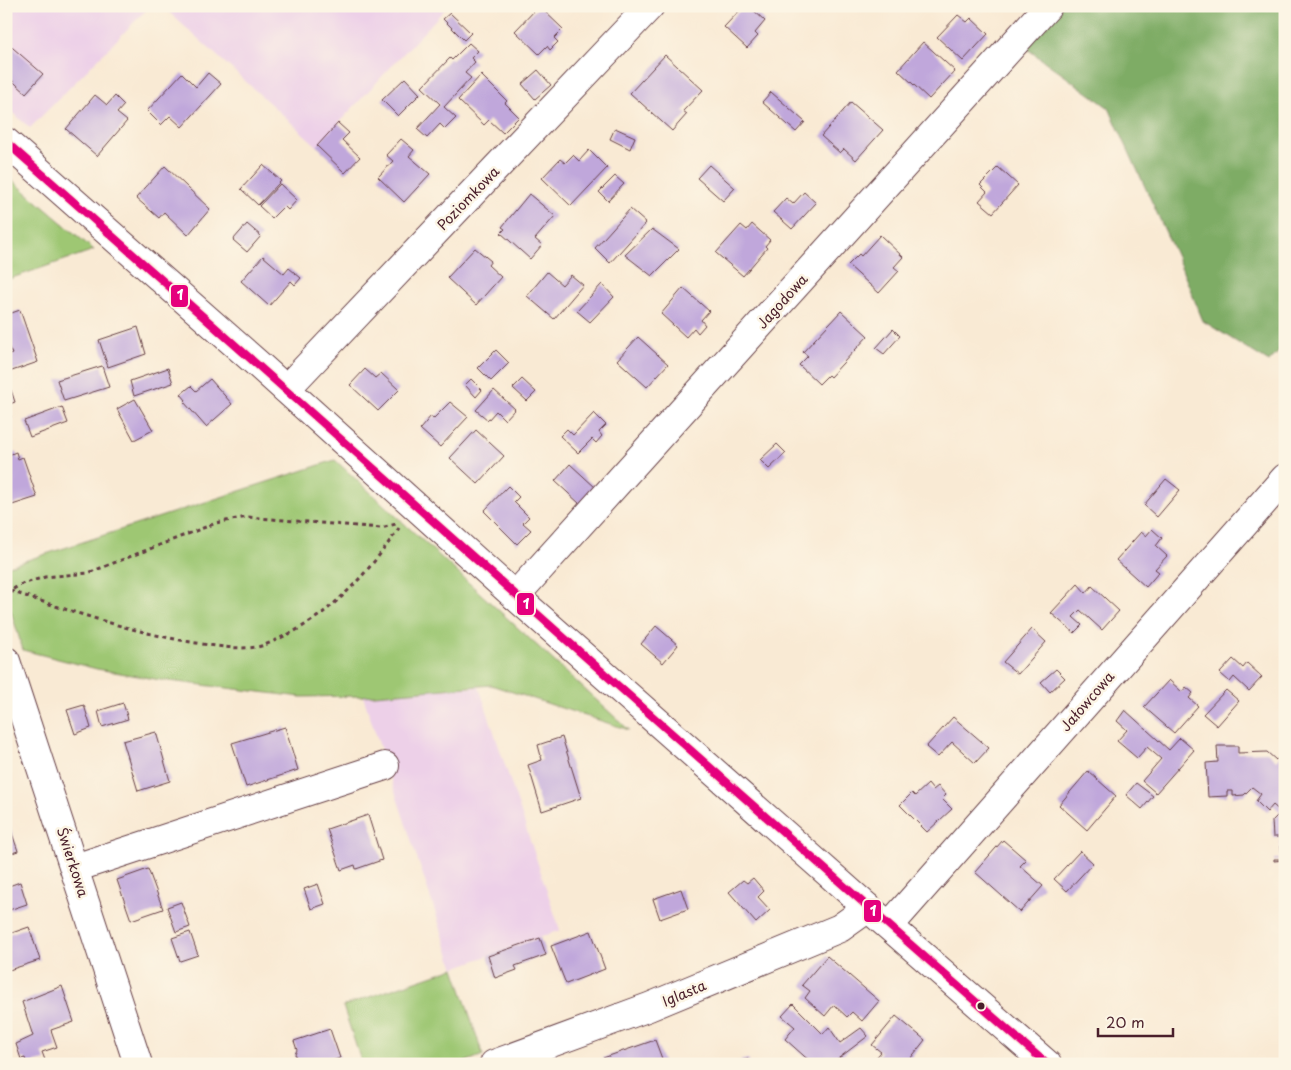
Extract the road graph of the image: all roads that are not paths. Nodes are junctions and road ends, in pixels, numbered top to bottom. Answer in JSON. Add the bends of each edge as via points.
{"nodes":[{"id":1,"x":650,"y":6,"type":"edge"},
{"id":2,"x":1048,"y":6,"type":"edge"},
{"id":3,"x":6,"y":142,"type":"edge"},
{"id":4,"x":286,"y":389,"type":"junction"},
{"id":5,"x":1285,"y":478,"type":"edge"},
{"id":6,"x":515,"y":596,"type":"junction"},
{"id":7,"x":6,"y":661,"type":"edge"},
{"id":8,"x":16,"y":719,"type":"edge"},
{"id":9,"x":385,"y":766,"type":"dead end"},
{"id":10,"x":75,"y":868,"type":"junction"},
{"id":11,"x":868,"y":908,"type":"junction"},
{"id":12,"x":890,"y":925,"type":"junction"},
{"id":13,"x":138,"y":1064,"type":"edge"},
{"id":14,"x":494,"y":1064,"type":"edge"},
{"id":15,"x":1047,"y":1064,"type":"edge"}],
"edges":[{"from":1,"to":4,"type":"street","name":"Poziomkowa"},
{"from":2,"to":6,"type":"street","name":"Jagodowa"},
{"from":3,"to":4,"type":"street"},
{"from":4,"to":6,"type":"street"},
{"from":5,"to":12,"type":"street","name":"Jałowcowa"},
{"from":6,"to":11,"type":"street"},
{"from":7,"to":8,"type":"street","name":"Świerkowa"},
{"from":8,"to":10,"type":"street","name":"Świerkowa"},
{"from":9,"to":10,"type":"street"},
{"from":10,"to":13,"type":"street","name":"Świerkowa"},
{"from":11,"to":12,"type":"street"},
{"from":11,"to":14,"type":"street","name":"Iglasta","via":[[831,932],[649,1007]]},
{"from":12,"to":15,"type":"street"}]}
